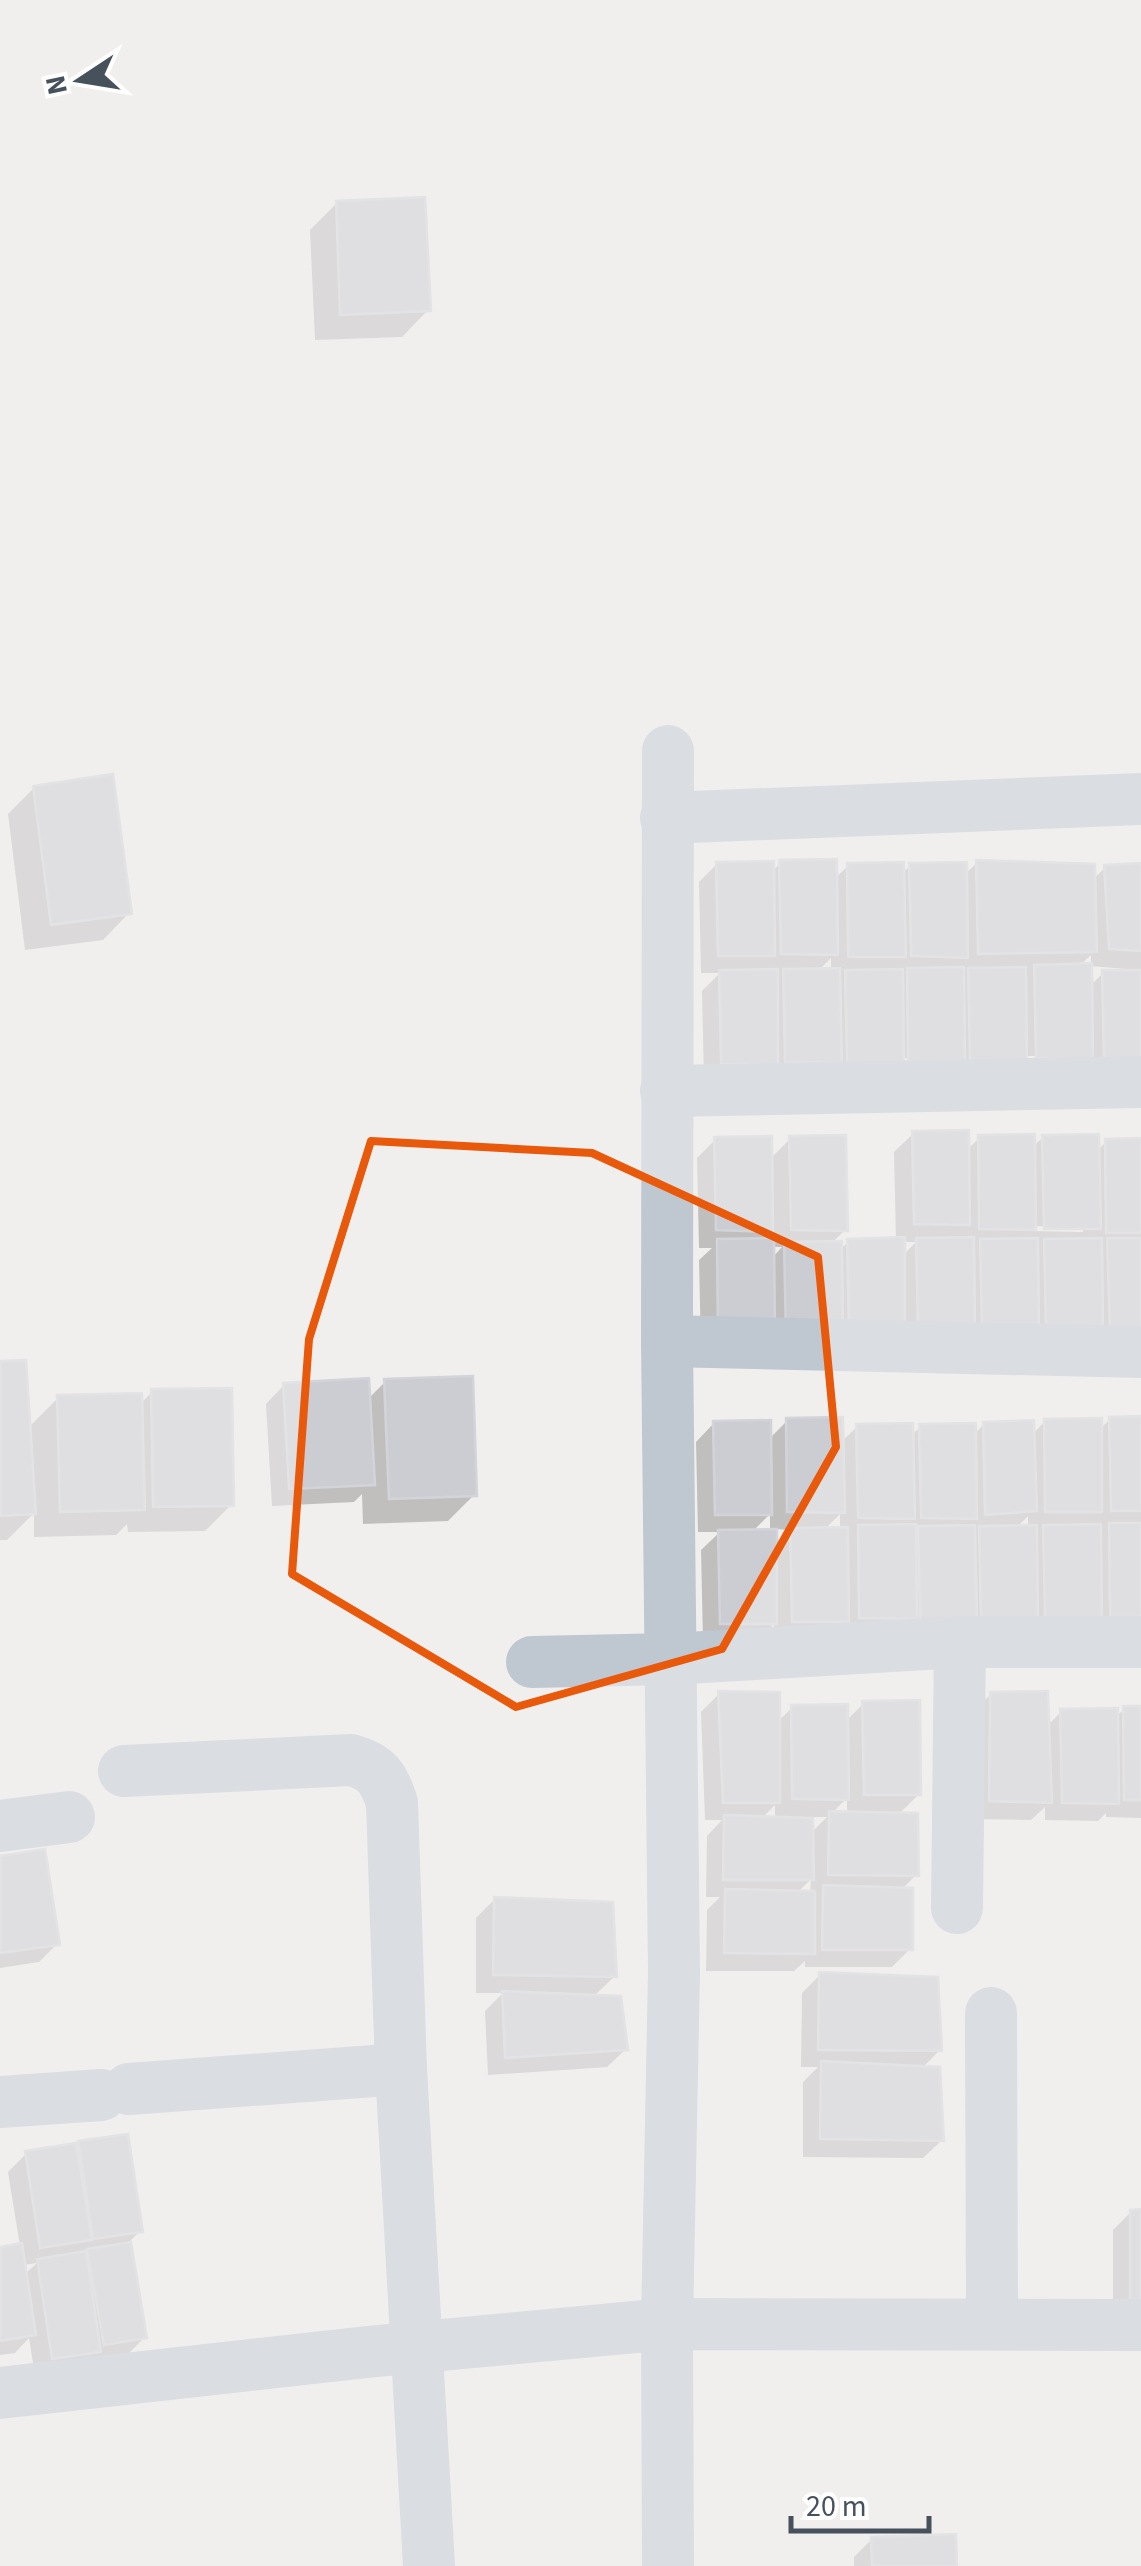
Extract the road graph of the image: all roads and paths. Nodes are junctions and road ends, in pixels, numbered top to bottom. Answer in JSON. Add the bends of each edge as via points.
{"nodes":[{"id":1,"x":668,"y":752,"type":"dead end"},
{"id":2,"x":1141,"y":798,"type":"edge"},
{"id":3,"x":666,"y":818,"type":"junction"},
{"id":4,"x":1141,"y":1082,"type":"edge"},
{"id":5,"x":666,"y":1091,"type":"junction"},
{"id":6,"x":667,"y":1341,"type":"junction"},
{"id":7,"x":1141,"y":1352,"type":"edge"},
{"id":8,"x":960,"y":1642,"type":"junction"},
{"id":9,"x":1141,"y":1642,"type":"edge"},
{"id":10,"x":670,"y":1659,"type":"junction"},
{"id":11,"x":532,"y":1662,"type":"dead end"},
{"id":12,"x":124,"y":1771,"type":"dead end"},
{"id":13,"x":68,"y":1817,"type":"dead end"},
{"id":14,"x":0,"y":1826,"type":"edge"},
{"id":15,"x":957,"y":1908,"type":"dead end"},
{"id":16,"x":991,"y":2012,"type":"dead end"},
{"id":17,"x":401,"y":2069,"type":"junction"},
{"id":18,"x":0,"y":2102,"type":"edge"},
{"id":19,"x":992,"y":2322,"type":"junction"},
{"id":20,"x":667,"y":2324,"type":"junction"},
{"id":21,"x":1141,"y":2325,"type":"edge"},
{"id":22,"x":416,"y":2348,"type":"junction"},
{"id":23,"x":0,"y":2393,"type":"edge"},
{"id":24,"x":429,"y":2566,"type":"edge"},
{"id":25,"x":668,"y":2566,"type":"edge"}],
"edges":[{"from":1,"to":3,"type":"street"},
{"from":2,"to":3,"type":"street"},
{"from":3,"to":5,"type":"street"},
{"from":4,"to":5,"type":"street"},
{"from":5,"to":6,"type":"street"},
{"from":6,"to":7,"type":"street"},
{"from":6,"to":10,"type":"street"},
{"from":8,"to":9,"type":"street"},
{"from":8,"to":10,"type":"street"},
{"from":8,"to":15,"type":"street"},
{"from":10,"to":11,"type":"street"},
{"from":10,"to":20,"type":"street","via":[[674,1971]]},
{"from":12,"to":17,"type":"street","via":[[351,1760],[372,1766],[392,1803]]},
{"from":13,"to":14,"type":"street"},
{"from":16,"to":19,"type":"street"},
{"from":17,"to":18,"type":"street"},
{"from":17,"to":22,"type":"street"},
{"from":19,"to":20,"type":"street"},
{"from":19,"to":21,"type":"street"},
{"from":20,"to":22,"type":"street"},
{"from":20,"to":25,"type":"street"},
{"from":22,"to":23,"type":"street"},
{"from":22,"to":24,"type":"street"}]}
